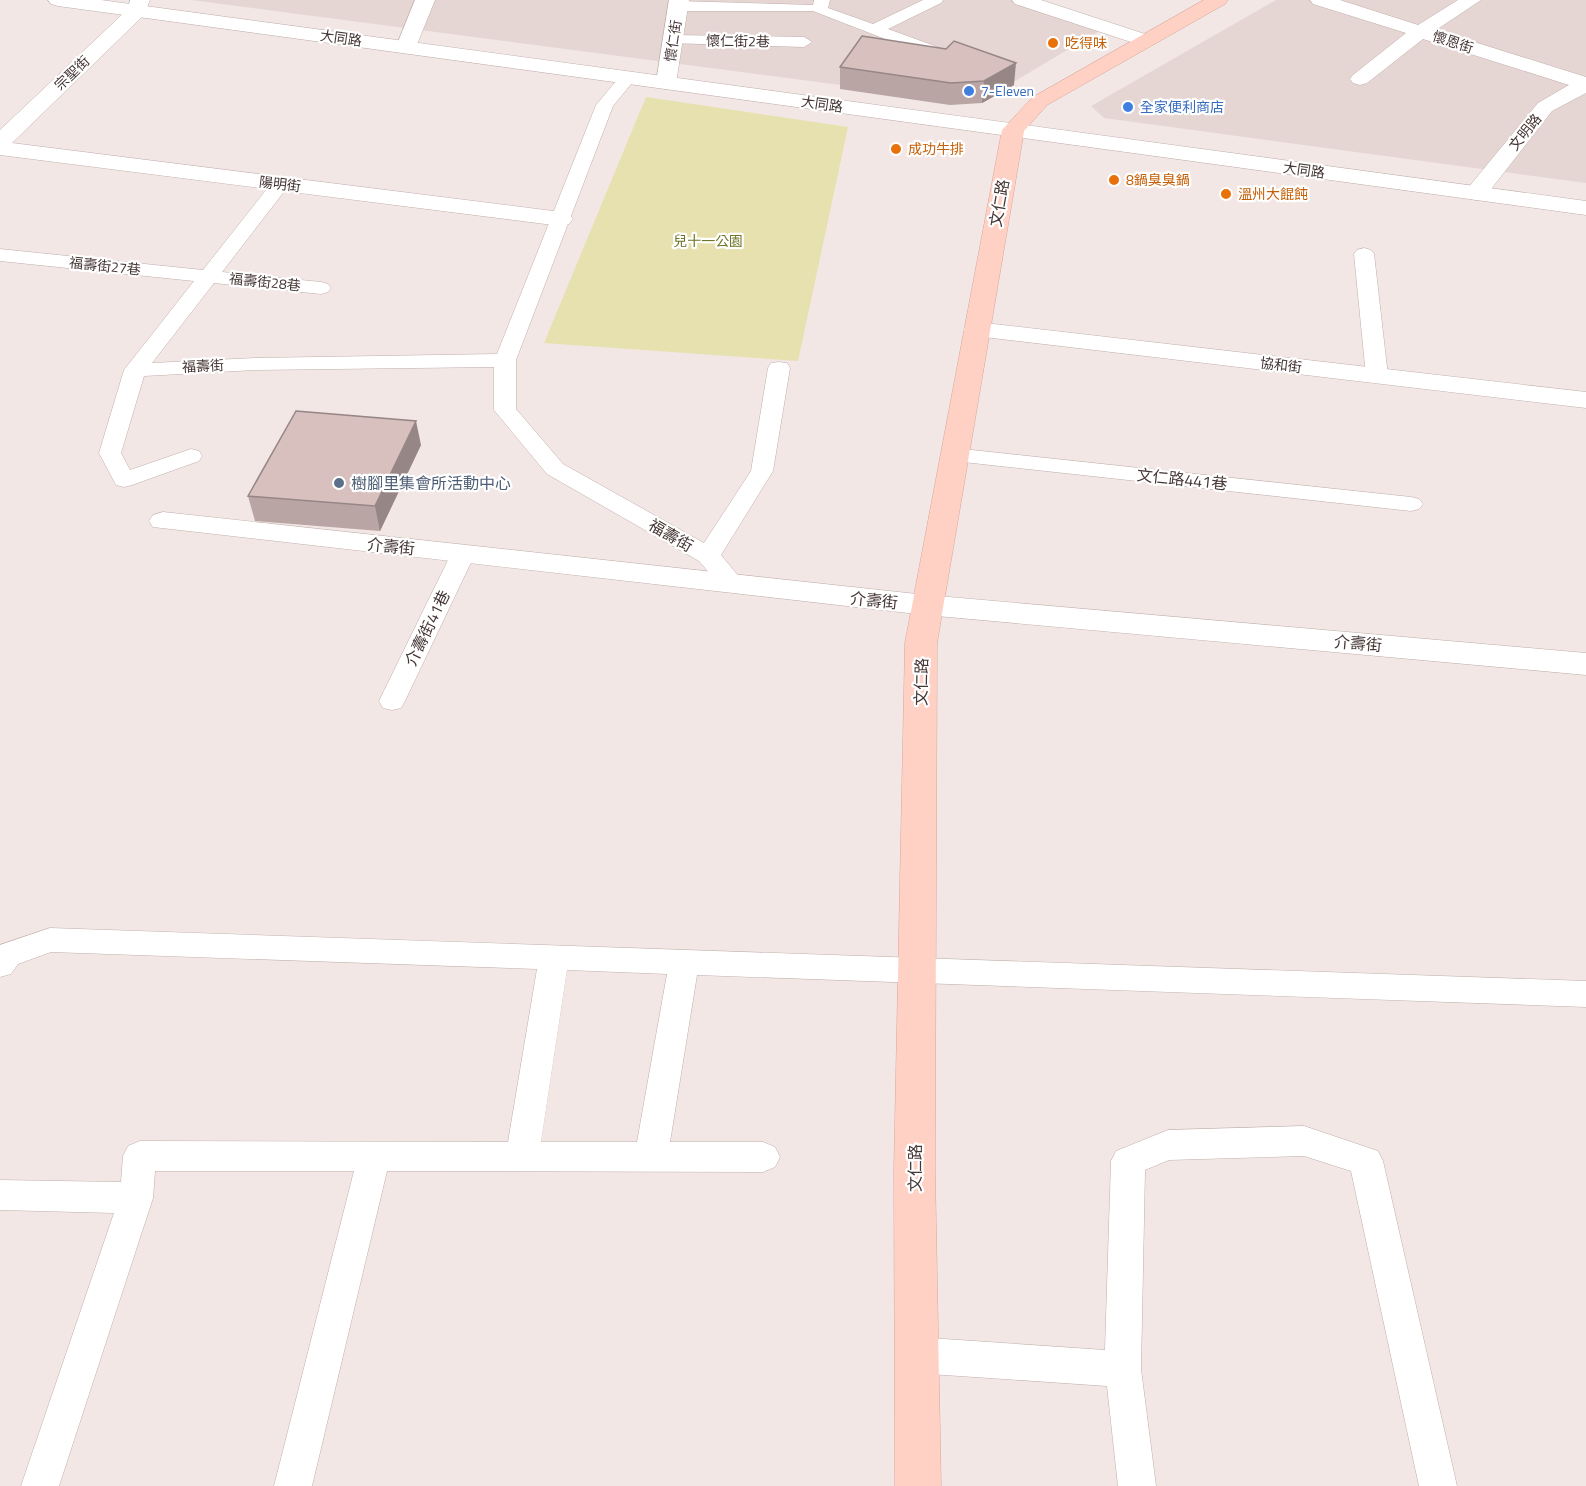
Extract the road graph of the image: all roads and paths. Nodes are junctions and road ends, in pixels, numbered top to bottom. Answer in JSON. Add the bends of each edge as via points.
{"nodes":[{"id":1,"x":58,"y":0,"type":"edge"},
{"id":2,"x":425,"y":0,"type":"edge"},
{"id":3,"x":935,"y":0,"type":"edge"},
{"id":4,"x":1022,"y":0,"type":"edge"},
{"id":5,"x":1218,"y":0,"type":"edge"},
{"id":6,"x":1320,"y":0,"type":"edge"},
{"id":7,"x":1471,"y":0,"type":"edge"},
{"id":8,"x":679,"y":3,"type":"edge"},
{"id":9,"x":815,"y":4,"type":"edge"},
{"id":10,"x":138,"y":5,"type":"edge"},
{"id":11,"x":874,"y":30,"type":"junction"},
{"id":12,"x":1420,"y":32,"type":"junction"},
{"id":13,"x":673,"y":40,"type":"junction"},
{"id":14,"x":1144,"y":40,"type":"junction"},
{"id":15,"x":804,"y":42,"type":"dead end"},
{"id":16,"x":406,"y":47,"type":"junction"},
{"id":17,"x":950,"y":58,"type":"edge"},
{"id":18,"x":628,"y":78,"type":"junction"},
{"id":19,"x":1360,"y":79,"type":"dead end"},
{"id":20,"x":666,"y":83,"type":"junction"},
{"id":21,"x":1586,"y":85,"type":"edge"},
{"id":22,"x":1013,"y":130,"type":"junction"},
{"id":23,"x":0,"y":142,"type":"edge"},
{"id":24,"x":0,"y":148,"type":"edge"},
{"id":25,"x":281,"y":184,"type":"junction"},
{"id":26,"x":1476,"y":193,"type":"junction"},
{"id":27,"x":1586,"y":208,"type":"edge"},
{"id":28,"x":561,"y":219,"type":"junction"},
{"id":29,"x":1364,"y":254,"type":"dead end"},
{"id":30,"x":0,"y":255,"type":"edge"},
{"id":31,"x":209,"y":276,"type":"junction"},
{"id":32,"x":321,"y":288,"type":"dead end"},
{"id":33,"x":976,"y":330,"type":"junction"},
{"id":34,"x":505,"y":360,"type":"junction"},
{"id":35,"x":779,"y":368,"type":"dead end"},
{"id":36,"x":135,"y":369,"type":"junction"},
{"id":37,"x":1377,"y":376,"type":"junction"},
{"id":38,"x":1586,"y":400,"type":"edge"},
{"id":39,"x":953,"y":454,"type":"junction"},
{"id":40,"x":190,"y":456,"type":"dead end"},
{"id":41,"x":1411,"y":504,"type":"dead end"},
{"id":42,"x":163,"y":521,"type":"dead end"},
{"id":43,"x":463,"y":554,"type":"junction"},
{"id":44,"x":708,"y":556,"type":"junction"},
{"id":45,"x":733,"y":584,"type":"junction"},
{"id":46,"x":926,"y":605,"type":"junction"},
{"id":47,"x":1586,"y":664,"type":"edge"},
{"id":48,"x":392,"y":701,"type":"dead end"},
{"id":49,"x":554,"y":958,"type":"junction"},
{"id":50,"x":684,"y":962,"type":"junction"},
{"id":51,"x":0,"y":964,"type":"edge"},
{"id":52,"x":915,"y":970,"type":"junction"},
{"id":53,"x":1586,"y":994,"type":"edge"},
{"id":54,"x":374,"y":1156,"type":"junction"},
{"id":55,"x":522,"y":1156,"type":"junction"},
{"id":56,"x":651,"y":1157,"type":"junction"},
{"id":57,"x":763,"y":1157,"type":"dead end"},
{"id":58,"x":0,"y":1196,"type":"edge"},
{"id":59,"x":136,"y":1198,"type":"junction"},
{"id":60,"x":915,"y":1355,"type":"junction"},
{"id":61,"x":1124,"y":1369,"type":"junction"},
{"id":62,"x":40,"y":1486,"type":"edge"},
{"id":63,"x":293,"y":1486,"type":"edge"},
{"id":64,"x":918,"y":1486,"type":"edge"},
{"id":65,"x":1137,"y":1486,"type":"edge"},
{"id":66,"x":1438,"y":1486,"type":"edge"}],
"edges":[{"from":1,"to":10,"type":"street","name":"大同路"},
{"from":2,"to":16,"type":"street"},
{"from":3,"to":11,"type":"lane"},
{"from":4,"to":14,"type":"street"},
{"from":5,"to":14,"type":"main road"},
{"from":6,"to":12,"type":"street","name":"懷恩街"},
{"from":7,"to":12,"type":"street"},
{"from":8,"to":9,"type":"lane"},
{"from":8,"to":13,"type":"street","name":"懷仁街"},
{"from":9,"to":11,"type":"lane","via":[[820,10]]},
{"from":10,"to":16,"type":"street","name":"大同路"},
{"from":10,"to":23,"type":"street","name":"宗聖街"},
{"from":11,"to":17,"type":"lane"},
{"from":12,"to":19,"type":"street"},
{"from":12,"to":21,"type":"street","name":"懷恩街"},
{"from":13,"to":15,"type":"lane","name":"懷仁街2巷"},
{"from":13,"to":20,"type":"street","name":"懷仁街"},
{"from":14,"to":22,"type":"main road","via":[[1040,101]]},
{"from":16,"to":18,"type":"street","name":"大同路"},
{"from":18,"to":20,"type":"street","name":"大同路"},
{"from":18,"to":28,"type":"lane","name":"福壽街","via":[[606,105]]},
{"from":20,"to":22,"type":"street","name":"大同路"},
{"from":21,"to":26,"type":"street","name":"文明路","via":[[1545,107]]},
{"from":22,"to":26,"type":"street","name":"大同路"},
{"from":22,"to":33,"type":"main road","name":"文仁路"},
{"from":24,"to":25,"type":"street","name":"陽明街"},
{"from":25,"to":28,"type":"street","name":"陽明街"},
{"from":25,"to":31,"type":"lane"},
{"from":26,"to":27,"type":"street","name":"大同路"},
{"from":28,"to":34,"type":"lane","name":"福壽街"},
{"from":29,"to":37,"type":"lane"},
{"from":30,"to":31,"type":"lane","name":"福壽街27巷"},
{"from":31,"to":32,"type":"lane","name":"福壽街28巷"},
{"from":31,"to":36,"type":"lane"},
{"from":33,"to":37,"type":"street","name":"協和街"},
{"from":33,"to":39,"type":"main road","name":"文仁路"},
{"from":34,"to":36,"type":"lane","name":"福壽街"},
{"from":34,"to":44,"type":"lane","name":"福壽街","via":[[505,410],[555,469]]},
{"from":35,"to":44,"type":"lane","via":[[762,471]]},
{"from":36,"to":40,"type":"lane","via":[[110,453],[124,480]]},
{"from":37,"to":38,"type":"street","name":"協和街"},
{"from":39,"to":41,"type":"lane","name":"文仁路441巷"},
{"from":39,"to":46,"type":"main road","name":"文仁路"},
{"from":42,"to":43,"type":"street","name":"介壽街"},
{"from":43,"to":45,"type":"street","name":"介壽街"},
{"from":43,"to":48,"type":"lane","name":"介壽街41巷"},
{"from":44,"to":45,"type":"lane","name":"福壽街"},
{"from":45,"to":46,"type":"street","name":"介壽街"},
{"from":46,"to":47,"type":"street","name":"介壽街"},
{"from":46,"to":52,"type":"main road","name":"文仁路","via":[[921,644]]},
{"from":49,"to":50,"type":"lane"},
{"from":49,"to":51,"type":"lane","via":[[50,940],[7,955]]},
{"from":49,"to":55,"type":"lane"},
{"from":50,"to":52,"type":"lane"},
{"from":50,"to":56,"type":"lane"},
{"from":52,"to":53,"type":"lane"},
{"from":52,"to":60,"type":"main road","name":"文仁路"},
{"from":54,"to":55,"type":"lane"},
{"from":54,"to":59,"type":"lane","via":[[140,1156]]},
{"from":54,"to":63,"type":"lane"},
{"from":55,"to":56,"type":"lane"},
{"from":56,"to":57,"type":"lane"},
{"from":58,"to":59,"type":"lane"},
{"from":59,"to":62,"type":"lane"},
{"from":60,"to":61,"type":"lane"},
{"from":60,"to":64,"type":"main road","name":"文仁路"},
{"from":61,"to":65,"type":"lane"},
{"from":61,"to":66,"type":"lane","via":[[1128,1161],[1168,1145],[1304,1141],[1366,1161]]}]}
